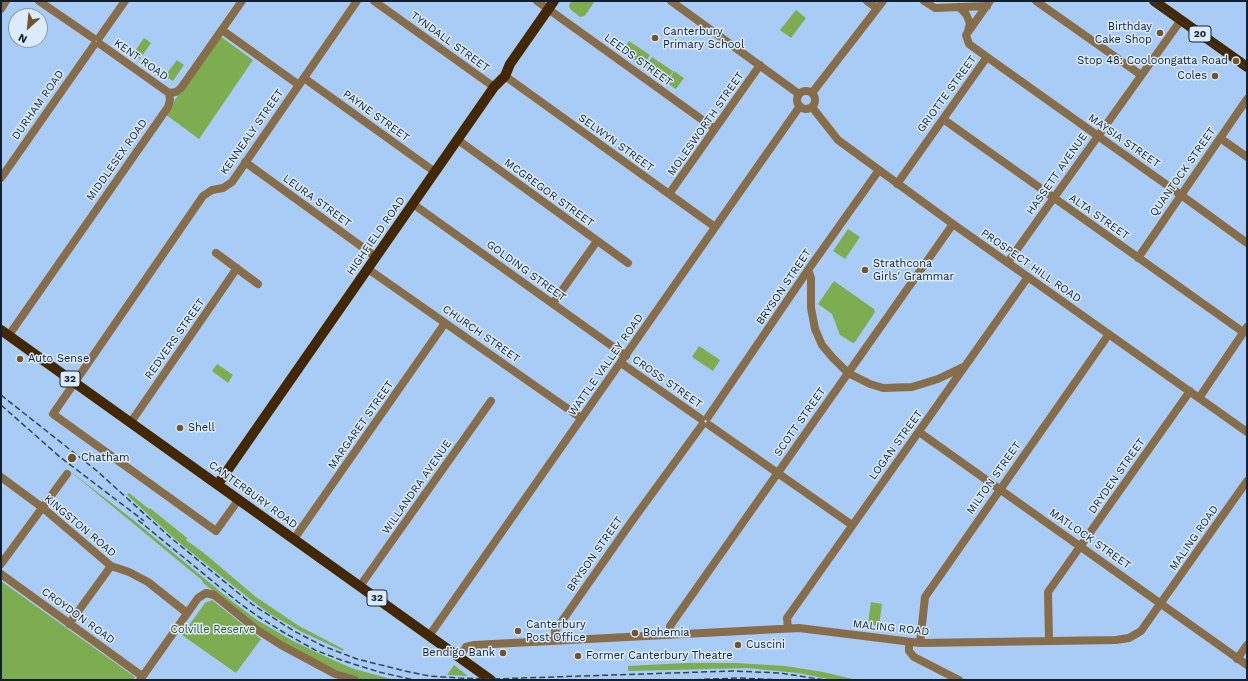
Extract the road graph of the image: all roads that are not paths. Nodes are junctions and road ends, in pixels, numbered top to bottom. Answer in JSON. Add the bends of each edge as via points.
{"nodes":[{"id":1,"x":6,"y":1,"type":"edge"},
{"id":2,"x":39,"y":1,"type":"edge"},
{"id":3,"x":125,"y":1,"type":"edge"},
{"id":4,"x":242,"y":1,"type":"edge"},
{"id":5,"x":357,"y":1,"type":"edge"},
{"id":6,"x":374,"y":1,"type":"edge"},
{"id":7,"x":537,"y":1,"type":"edge"},
{"id":8,"x":867,"y":1,"type":"edge"},
{"id":9,"x":883,"y":1,"type":"edge"},
{"id":10,"x":924,"y":1,"type":"edge"},
{"id":11,"x":1036,"y":1,"type":"edge"},
{"id":12,"x":1154,"y":1,"type":"edge"},
{"id":13,"x":674,"y":2,"type":"edge"},
{"id":14,"x":988,"y":4,"type":"edge"},
{"id":15,"x":551,"y":5,"type":"edge"},
{"id":16,"x":959,"y":7,"type":"junction"},
{"id":17,"x":877,"y":8,"type":"junction"},
{"id":18,"x":1,"y":9,"type":"edge"},
{"id":19,"x":1180,"y":20,"type":"junction"},
{"id":20,"x":222,"y":30,"type":"junction"},
{"id":21,"x":966,"y":35,"type":"junction"},
{"id":22,"x":97,"y":41,"type":"junction"},
{"id":23,"x":987,"y":57,"type":"junction"},
{"id":24,"x":760,"y":65,"type":"junction"},
{"id":25,"x":1247,"y":67,"type":"edge"},
{"id":26,"x":1141,"y":75,"type":"junction"},
{"id":27,"x":505,"y":76,"type":"junction"},
{"id":28,"x":304,"y":78,"type":"junction"},
{"id":29,"x":299,"y":85,"type":"junction"},
{"id":30,"x":494,"y":87,"type":"junction"},
{"id":31,"x":169,"y":93,"type":"junction"},
{"id":32,"x":812,"y":93,"type":"junction"},
{"id":33,"x":799,"y":94,"type":"junction"},
{"id":34,"x":1247,"y":100,"type":"edge"},
{"id":35,"x":800,"y":106,"type":"junction"},
{"id":36,"x":812,"y":107,"type":"junction"},
{"id":37,"x":943,"y":118,"type":"junction"},
{"id":38,"x":715,"y":129,"type":"junction"},
{"id":39,"x":1098,"y":136,"type":"junction"},
{"id":40,"x":1220,"y":138,"type":"junction"},
{"id":41,"x":458,"y":140,"type":"junction"},
{"id":42,"x":1247,"y":158,"type":"edge"},
{"id":43,"x":245,"y":162,"type":"junction"},
{"id":44,"x":879,"y":170,"type":"junction"},
{"id":45,"x":435,"y":172,"type":"junction"},
{"id":46,"x":1,"y":178,"type":"edge"},
{"id":47,"x":897,"y":184,"type":"junction"},
{"id":48,"x":669,"y":194,"type":"junction"},
{"id":49,"x":1181,"y":195,"type":"junction"},
{"id":50,"x":1054,"y":198,"type":"junction"},
{"id":51,"x":413,"y":204,"type":"junction"},
{"id":52,"x":953,"y":224,"type":"junction"},
{"id":53,"x":715,"y":227,"type":"junction"},
{"id":54,"x":597,"y":241,"type":"junction"},
{"id":55,"x":1247,"y":243,"type":"edge"},
{"id":56,"x":216,"y":253,"type":"dead end"},
{"id":57,"x":376,"y":257,"type":"junction"},
{"id":58,"x":1138,"y":258,"type":"junction"},
{"id":59,"x":1008,"y":262,"type":"junction"},
{"id":60,"x":628,"y":263,"type":"dead end"},
{"id":61,"x":237,"y":268,"type":"junction"},
{"id":62,"x":368,"y":269,"type":"junction"},
{"id":63,"x":808,"y":270,"type":"junction"},
{"id":64,"x":1028,"y":277,"type":"junction"},
{"id":65,"x":258,"y":284,"type":"dead end"},
{"id":66,"x":553,"y":303,"type":"junction"},
{"id":67,"x":445,"y":323,"type":"junction"},
{"id":68,"x":1245,"y":330,"type":"edge"},
{"id":69,"x":5,"y":333,"type":"edge"},
{"id":70,"x":1108,"y":334,"type":"junction"},
{"id":71,"x":626,"y":356,"type":"junction"},
{"id":72,"x":621,"y":363,"type":"junction"},
{"id":73,"x":964,"y":367,"type":"junction"},
{"id":74,"x":848,"y":373,"type":"junction"},
{"id":75,"x":938,"y":379,"type":"junction"},
{"id":76,"x":75,"y":382,"type":"junction"},
{"id":77,"x":949,"y":389,"type":"junction"},
{"id":78,"x":1190,"y":391,"type":"junction"},
{"id":79,"x":1199,"y":398,"type":"junction"},
{"id":80,"x":491,"y":401,"type":"dead end"},
{"id":81,"x":581,"y":418,"type":"junction"},
{"id":82,"x":131,"y":422,"type":"junction"},
{"id":83,"x":705,"y":422,"type":"junction"},
{"id":84,"x":919,"y":432,"type":"junction"},
{"id":85,"x":1247,"y":432,"type":"edge"},
{"id":86,"x":777,"y":472,"type":"junction"},
{"id":87,"x":67,"y":474,"type":"dead end"},
{"id":88,"x":1,"y":477,"type":"edge"},
{"id":89,"x":1247,"y":481,"type":"edge"},
{"id":90,"x":218,"y":484,"type":"junction"},
{"id":91,"x":1000,"y":489,"type":"junction"},
{"id":92,"x":239,"y":499,"type":"junction"},
{"id":93,"x":43,"y":508,"type":"junction"},
{"id":94,"x":852,"y":525,"type":"junction"},
{"id":95,"x":294,"y":539,"type":"junction"},
{"id":96,"x":1080,"y":546,"type":"junction"},
{"id":97,"x":1,"y":564,"type":"edge"},
{"id":98,"x":111,"y":566,"type":"junction"},
{"id":99,"x":1,"y":574,"type":"edge"},
{"id":100,"x":360,"y":586,"type":"junction"},
{"id":101,"x":1161,"y":603,"type":"junction"},
{"id":102,"x":187,"y":613,"type":"junction"},
{"id":103,"x":69,"y":624,"type":"junction"},
{"id":104,"x":788,"y":628,"type":"junction"},
{"id":105,"x":671,"y":635,"type":"junction"},
{"id":106,"x":429,"y":636,"type":"junction"},
{"id":107,"x":555,"y":640,"type":"junction"},
{"id":108,"x":1049,"y":640,"type":"junction"},
{"id":109,"x":909,"y":643,"type":"junction"},
{"id":110,"x":920,"y":643,"type":"junction"},
{"id":111,"x":1247,"y":645,"type":"edge"},
{"id":112,"x":459,"y":657,"type":"junction"},
{"id":113,"x":1238,"y":658,"type":"junction"},
{"id":114,"x":1247,"y":665,"type":"edge"},
{"id":115,"x":333,"y":677,"type":"edge"},
{"id":116,"x":141,"y":678,"type":"edge"},
{"id":117,"x":355,"y":680,"type":"edge"},
{"id":118,"x":491,"y":680,"type":"edge"},
{"id":119,"x":959,"y":680,"type":"edge"}],
"edges":[{"from":1,"to":18,"type":"street"},
{"from":2,"to":22,"type":"street","name":"KENT ROAD"},
{"from":3,"to":22,"type":"street","name":"DURHAM ROAD"},
{"from":4,"to":20,"type":"street"},
{"from":5,"to":28,"type":"street","name":"KENNEALY STREET"},
{"from":6,"to":30,"type":"street","name":"TYNDALL STREET"},
{"from":7,"to":15,"type":"street","name":"LEEDS STREET"},
{"from":8,"to":17,"type":"street"},
{"from":9,"to":17,"type":"street"},
{"from":10,"to":16,"type":"street","via":[[935,8]]},
{"from":11,"to":26,"type":"street"},
{"from":12,"to":19,"type":"main road","number":"20"},
{"from":13,"to":24,"type":"street"},
{"from":14,"to":16,"type":"street"},
{"from":14,"to":21,"type":"street"},
{"from":15,"to":27,"type":"main road","name":"HIGHFIELD ROAD","via":[[510,64]]},
{"from":15,"to":38,"type":"street","name":"LEEDS STREET"},
{"from":16,"to":21,"type":"street","via":[[970,23]]},
{"from":17,"to":32,"type":"street"},
{"from":19,"to":25,"type":"main road","number":"20"},
{"from":19,"to":26,"type":"street","name":"HASSETT AVENUE"},
{"from":20,"to":29,"type":"street"},
{"from":20,"to":31,"type":"street","via":[[181,88]]},
{"from":21,"to":23,"type":"street","name":"GRIOTTE STREET","via":[[969,44]]},
{"from":22,"to":31,"type":"street","name":"KENT ROAD"},
{"from":22,"to":46,"type":"street","name":"DURHAM ROAD"},
{"from":23,"to":37,"type":"street","name":"GRIOTTE STREET"},
{"from":23,"to":39,"type":"street","name":"MAYSIA STREET"},
{"from":24,"to":33,"type":"street"},
{"from":24,"to":38,"type":"street","name":"MOLESWORTH STREET"},
{"from":26,"to":39,"type":"street","name":"HASSETT AVENUE"},
{"from":27,"to":30,"type":"main road","name":"HIGHFIELD ROAD"},
{"from":27,"to":48,"type":"street","name":"SELWYN STREET"},
{"from":28,"to":29,"type":"street","name":"KENNEALY STREET"},
{"from":28,"to":45,"type":"street","name":"PAYNE STREET"},
{"from":29,"to":43,"type":"street","name":"KENNEALY STREET"},
{"from":30,"to":41,"type":"main road","name":"HIGHFIELD ROAD"},
{"from":31,"to":69,"type":"street","name":"MIDDLESEX ROAD","via":[[168,107]]},
{"from":32,"to":33,"type":"street","via":[[805,91]]},
{"from":32,"to":36,"type":"street","via":[[815,100]]},
{"from":33,"to":35,"type":"street","via":[[797,102]]},
{"from":34,"to":40,"type":"street","name":"QUANTOCK STREET"},
{"from":35,"to":36,"type":"street","via":[[807,109]]},
{"from":35,"to":53,"type":"street","name":"WATTLE VALLEY ROAD"},
{"from":36,"to":44,"type":"street","name":"PROSPECT HILL ROAD","via":[[838,140]]},
{"from":37,"to":47,"type":"street","name":"GRIOTTE STREET"},
{"from":37,"to":50,"type":"street","name":"ALTA STREET"},
{"from":38,"to":48,"type":"street","name":"MOLESWORTH STREET"},
{"from":39,"to":49,"type":"street","name":"MAYSIA STREET"},
{"from":39,"to":50,"type":"street","name":"HASSETT AVENUE"},
{"from":40,"to":42,"type":"street"},
{"from":40,"to":49,"type":"street","name":"QUANTOCK STREET"},
{"from":41,"to":45,"type":"main road","name":"HIGHFIELD ROAD"},
{"from":41,"to":54,"type":"street","name":"MCGREGOR STREET"},
{"from":43,"to":57,"type":"street","name":"LEURA STREET"},
{"from":43,"to":76,"type":"street","name":"KENNEALY STREET","via":[[232,182],[203,196]]},
{"from":44,"to":47,"type":"street","name":"PROSPECT HILL ROAD"},
{"from":44,"to":63,"type":"street","name":"BRYSON STREET"},
{"from":45,"to":51,"type":"main road","name":"HIGHFIELD ROAD"},
{"from":47,"to":52,"type":"street","name":"PROSPECT HILL ROAD"},
{"from":48,"to":53,"type":"street","name":"SELWYN STREET"},
{"from":49,"to":55,"type":"street","name":"MAYSIA STREET"},
{"from":49,"to":58,"type":"street","name":"QUANTOCK STREET"},
{"from":50,"to":58,"type":"street","name":"ALTA STREET"},
{"from":50,"to":59,"type":"street","name":"HASSETT AVENUE"},
{"from":51,"to":57,"type":"main road","name":"HIGHFIELD ROAD"},
{"from":51,"to":66,"type":"street","name":"GOLDING STREET"},
{"from":52,"to":59,"type":"street","name":"PROSPECT HILL ROAD"},
{"from":52,"to":74,"type":"street","name":"SCOTT STREET"},
{"from":53,"to":71,"type":"street","name":"WATTLE VALLEY ROAD"},
{"from":54,"to":60,"type":"street","name":"MCGREGOR STREET"},
{"from":54,"to":66,"type":"street"},
{"from":56,"to":61,"type":"street"},
{"from":57,"to":62,"type":"main road","name":"HIGHFIELD ROAD"},
{"from":58,"to":68,"type":"street","name":"ALTA STREET"},
{"from":59,"to":64,"type":"street","name":"PROSPECT HILL ROAD"},
{"from":61,"to":65,"type":"street"},
{"from":61,"to":82,"type":"street","name":"REDVERS STREET"},
{"from":62,"to":67,"type":"street","name":"CHURCH STREET"},
{"from":62,"to":90,"type":"main road","name":"HIGHFIELD ROAD"},
{"from":63,"to":74,"type":"street","via":[[811,278],[810,308],[815,329],[822,345]]},
{"from":63,"to":83,"type":"street","name":"BRYSON STREET"},
{"from":64,"to":70,"type":"street","name":"PROSPECT HILL ROAD"},
{"from":64,"to":73,"type":"street","name":"LOGAN STREET"},
{"from":66,"to":71,"type":"street","name":"GOLDING STREET"},
{"from":67,"to":81,"type":"street","name":"CHURCH STREET"},
{"from":67,"to":95,"type":"street","name":"MARGARET STREET"},
{"from":68,"to":79,"type":"street"},
{"from":69,"to":76,"type":"main road","name":"CANTERBURY ROAD","number":"32"},
{"from":70,"to":78,"type":"street","name":"PROSPECT HILL ROAD"},
{"from":70,"to":91,"type":"street","name":"MILTON STREET"},
{"from":71,"to":72,"type":"street","name":"WATTLE VALLEY ROAD"},
{"from":72,"to":81,"type":"street","name":"WATTLE VALLEY ROAD"},
{"from":72,"to":83,"type":"street","name":"CROSS STREET"},
{"from":73,"to":75,"type":"street"},
{"from":73,"to":77,"type":"street","name":"LOGAN STREET"},
{"from":74,"to":75,"type":"street","via":[[883,388],[912,387]]},
{"from":74,"to":86,"type":"street","name":"SCOTT STREET"},
{"from":75,"to":77,"type":"street","via":[[946,382]]},
{"from":76,"to":82,"type":"main road","name":"CANTERBURY ROAD","number":"32"},
{"from":76,"to":92,"type":"street","name":"KENNEALY STREET","via":[[53,414],[67,425],[216,531]]},
{"from":77,"to":84,"type":"street","name":"LOGAN STREET"},
{"from":78,"to":79,"type":"street","name":"PROSPECT HILL ROAD"},
{"from":78,"to":96,"type":"street","name":"DRYDEN STREET"},
{"from":79,"to":85,"type":"street","name":"PROSPECT HILL ROAD"},
{"from":80,"to":100,"type":"street","name":"WILLANDRA AVENUE"},
{"from":81,"to":106,"type":"street","name":"WATTLE VALLEY ROAD"},
{"from":82,"to":90,"type":"main road","name":"CANTERBURY ROAD","number":"32"},
{"from":83,"to":86,"type":"street","name":"CROSS STREET"},
{"from":83,"to":107,"type":"street","name":"BRYSON STREET","via":[[555,631]]},
{"from":84,"to":91,"type":"street","name":"MATLOCK STREET"},
{"from":84,"to":94,"type":"street","name":"LOGAN STREET"},
{"from":86,"to":94,"type":"street","name":"CROSS STREET"},
{"from":86,"to":105,"type":"street","name":"SCOTT STREET","via":[[670,626]]},
{"from":87,"to":93,"type":"street"},
{"from":88,"to":93,"type":"street","name":"KINGSTON ROAD"},
{"from":89,"to":101,"type":"street","name":"MALING ROAD"},
{"from":90,"to":92,"type":"main road","name":"CANTERBURY ROAD","number":"32"},
{"from":91,"to":96,"type":"street","name":"MATLOCK STREET"},
{"from":91,"to":110,"type":"street","name":"MILTON STREET","via":[[925,597]]},
{"from":92,"to":95,"type":"main road","name":"CANTERBURY ROAD","number":"32"},
{"from":93,"to":97,"type":"street"},
{"from":93,"to":98,"type":"street","name":"KINGSTON ROAD"},
{"from":94,"to":104,"type":"street","name":"LOGAN STREET","via":[[787,618]]},
{"from":95,"to":100,"type":"main road","name":"CANTERBURY ROAD","number":"32"},
{"from":96,"to":101,"type":"street","name":"MATLOCK STREET"},
{"from":96,"to":108,"type":"street","name":"DRYDEN STREET","via":[[1048,592]]},
{"from":98,"to":102,"type":"street","name":"KINGSTON ROAD","via":[[148,582]]},
{"from":98,"to":103,"type":"street"},
{"from":99,"to":103,"type":"street","name":"CROYDON ROAD"},
{"from":100,"to":106,"type":"main road","name":"CANTERBURY ROAD","number":"32"},
{"from":101,"to":108,"type":"street","name":"MALING ROAD","via":[[1141,631],[1129,638]]},
{"from":101,"to":113,"type":"street","name":"MATLOCK STREET"},
{"from":102,"to":115,"type":"street","via":[[198,598],[206,593],[214,595],[256,629]]},
{"from":102,"to":116,"type":"street"},
{"from":103,"to":116,"type":"street","name":"CROYDON ROAD"},
{"from":104,"to":105,"type":"street","name":"MALING ROAD"},
{"from":104,"to":109,"type":"street","name":"MALING ROAD"},
{"from":105,"to":107,"type":"street","name":"MALING ROAD"},
{"from":106,"to":112,"type":"main road","name":"CANTERBURY ROAD","number":"32"},
{"from":107,"to":112,"type":"street","name":"MALING ROAD","via":[[474,645],[466,647]]},
{"from":108,"to":110,"type":"street","name":"MALING ROAD"},
{"from":109,"to":110,"type":"street","name":"MALING ROAD"},
{"from":109,"to":119,"type":"street","via":[[909,651],[914,657]]},
{"from":111,"to":113,"type":"street"},
{"from":112,"to":118,"type":"main road","name":"CANTERBURY ROAD","number":"32"},
{"from":113,"to":114,"type":"street","name":"MATLOCK STREET"},
{"from":115,"to":117,"type":"street"}]}
